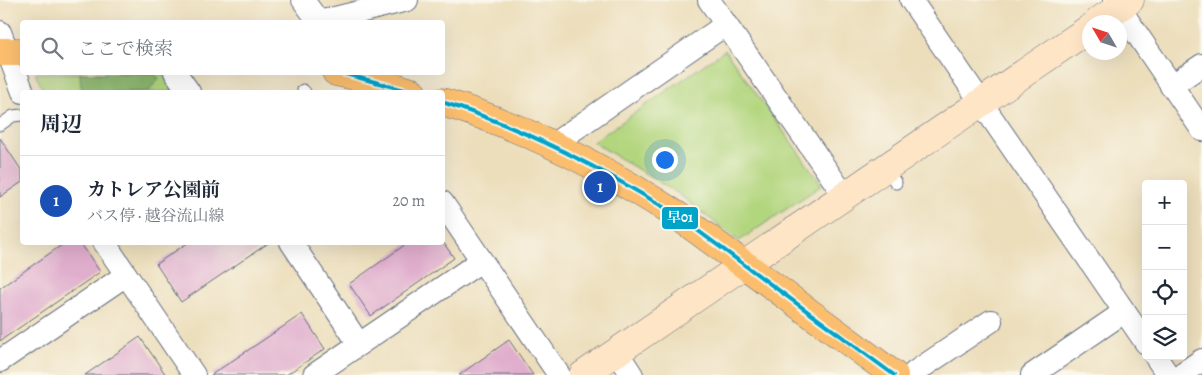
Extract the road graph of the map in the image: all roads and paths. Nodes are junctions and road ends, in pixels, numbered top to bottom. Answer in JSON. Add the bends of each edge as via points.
{"nodes":[{"id":1,"x":303,"y":0,"type":"edge"},
{"id":2,"x":407,"y":0,"type":"edge"},
{"id":3,"x":709,"y":0,"type":"edge"},
{"id":4,"x":911,"y":0,"type":"edge"},
{"id":5,"x":1115,"y":7,"type":"edge"},
{"id":6,"x":317,"y":20,"type":"edge"},
{"id":7,"x":326,"y":20,"type":"edge"},
{"id":8,"x":726,"y":25,"type":"junction"},
{"id":9,"x":1082,"y":33,"type":"edge"},
{"id":10,"x":7,"y":47,"type":"edge"},
{"id":11,"x":1202,"y":65,"type":"edge"},
{"id":12,"x":177,"y":75,"type":"edge"},
{"id":13,"x":356,"y":79,"type":"edge"},
{"id":14,"x":1171,"y":86,"type":"junction"},
{"id":15,"x":22,"y":90,"type":"edge"},
{"id":16,"x":188,"y":90,"type":"edge"},
{"id":17,"x":403,"y":90,"type":"edge"},
{"id":18,"x":981,"y":102,"type":"junction"},
{"id":19,"x":445,"y":103,"type":"edge"},
{"id":20,"x":20,"y":115,"type":"edge"},
{"id":21,"x":0,"y":125,"type":"edge"},
{"id":22,"x":1202,"y":130,"type":"edge"},
{"id":23,"x":552,"y":145,"type":"junction"},
{"id":24,"x":844,"y":195,"type":"junction"},
{"id":25,"x":445,"y":207,"type":"edge"},
{"id":26,"x":106,"y":245,"type":"edge"},
{"id":27,"x":292,"y":245,"type":"edge"},
{"id":28,"x":481,"y":261,"type":"junction"},
{"id":29,"x":744,"y":265,"type":"junction"},
{"id":30,"x":126,"y":275,"type":"junction"},
{"id":31,"x":1124,"y":312,"type":"junction"},
{"id":32,"x":991,"y":321,"type":"dead end"},
{"id":33,"x":1142,"y":337,"type":"edge"},
{"id":34,"x":359,"y":344,"type":"junction"},
{"id":35,"x":617,"y":352,"type":"junction"},
{"id":36,"x":1158,"y":360,"type":"edge"},
{"id":37,"x":1202,"y":360,"type":"edge"},
{"id":38,"x":0,"y":361,"type":"edge"},
{"id":39,"x":194,"y":375,"type":"edge"},
{"id":40,"x":314,"y":375,"type":"edge"},
{"id":41,"x":560,"y":375,"type":"edge"},
{"id":42,"x":583,"y":375,"type":"edge"},
{"id":43,"x":632,"y":375,"type":"edge"},
{"id":44,"x":894,"y":375,"type":"edge"},
{"id":45,"x":912,"y":375,"type":"edge"},
{"id":46,"x":1032,"y":375,"type":"edge"},
{"id":47,"x":1168,"y":375,"type":"edge"},
{"id":48,"x":1180,"y":375,"type":"edge"}],
"edges":[{"from":1,"to":6,"type":"street"},
{"from":2,"to":7,"type":"street"},
{"from":3,"to":8,"type":"street"},
{"from":4,"to":18,"type":"street"},
{"from":5,"to":14,"type":"street"},
{"from":8,"to":23,"type":"street"},
{"from":8,"to":24,"type":"street"},
{"from":9,"to":18,"type":"street"},
{"from":10,"to":15,"type":"street"},
{"from":11,"to":14,"type":"street"},
{"from":12,"to":16,"type":"street"},
{"from":13,"to":17,"type":"main road"},
{"from":14,"to":22,"type":"street"},
{"from":18,"to":24,"type":"street","via":[[890,175]]},
{"from":18,"to":31,"type":"street"},
{"from":19,"to":23,"type":"main road","via":[[506,124]]},
{"from":20,"to":21,"type":"lane"},
{"from":23,"to":29,"type":"main road","via":[[642,193]]},
{"from":24,"to":29,"type":"street"},
{"from":25,"to":28,"type":"street"},
{"from":26,"to":30,"type":"street"},
{"from":27,"to":34,"type":"street"},
{"from":28,"to":34,"type":"street"},
{"from":28,"to":41,"type":"street"},
{"from":29,"to":35,"type":"street"},
{"from":29,"to":44,"type":"main road"},
{"from":30,"to":38,"type":"street"},
{"from":30,"to":39,"type":"street"},
{"from":31,"to":33,"type":"street"},
{"from":31,"to":46,"type":"street"},
{"from":32,"to":45,"type":"street"},
{"from":34,"to":40,"type":"street"},
{"from":35,"to":42,"type":"street"},
{"from":35,"to":43,"type":"street"},
{"from":36,"to":47,"type":"street"},
{"from":37,"to":48,"type":"street"}]}
